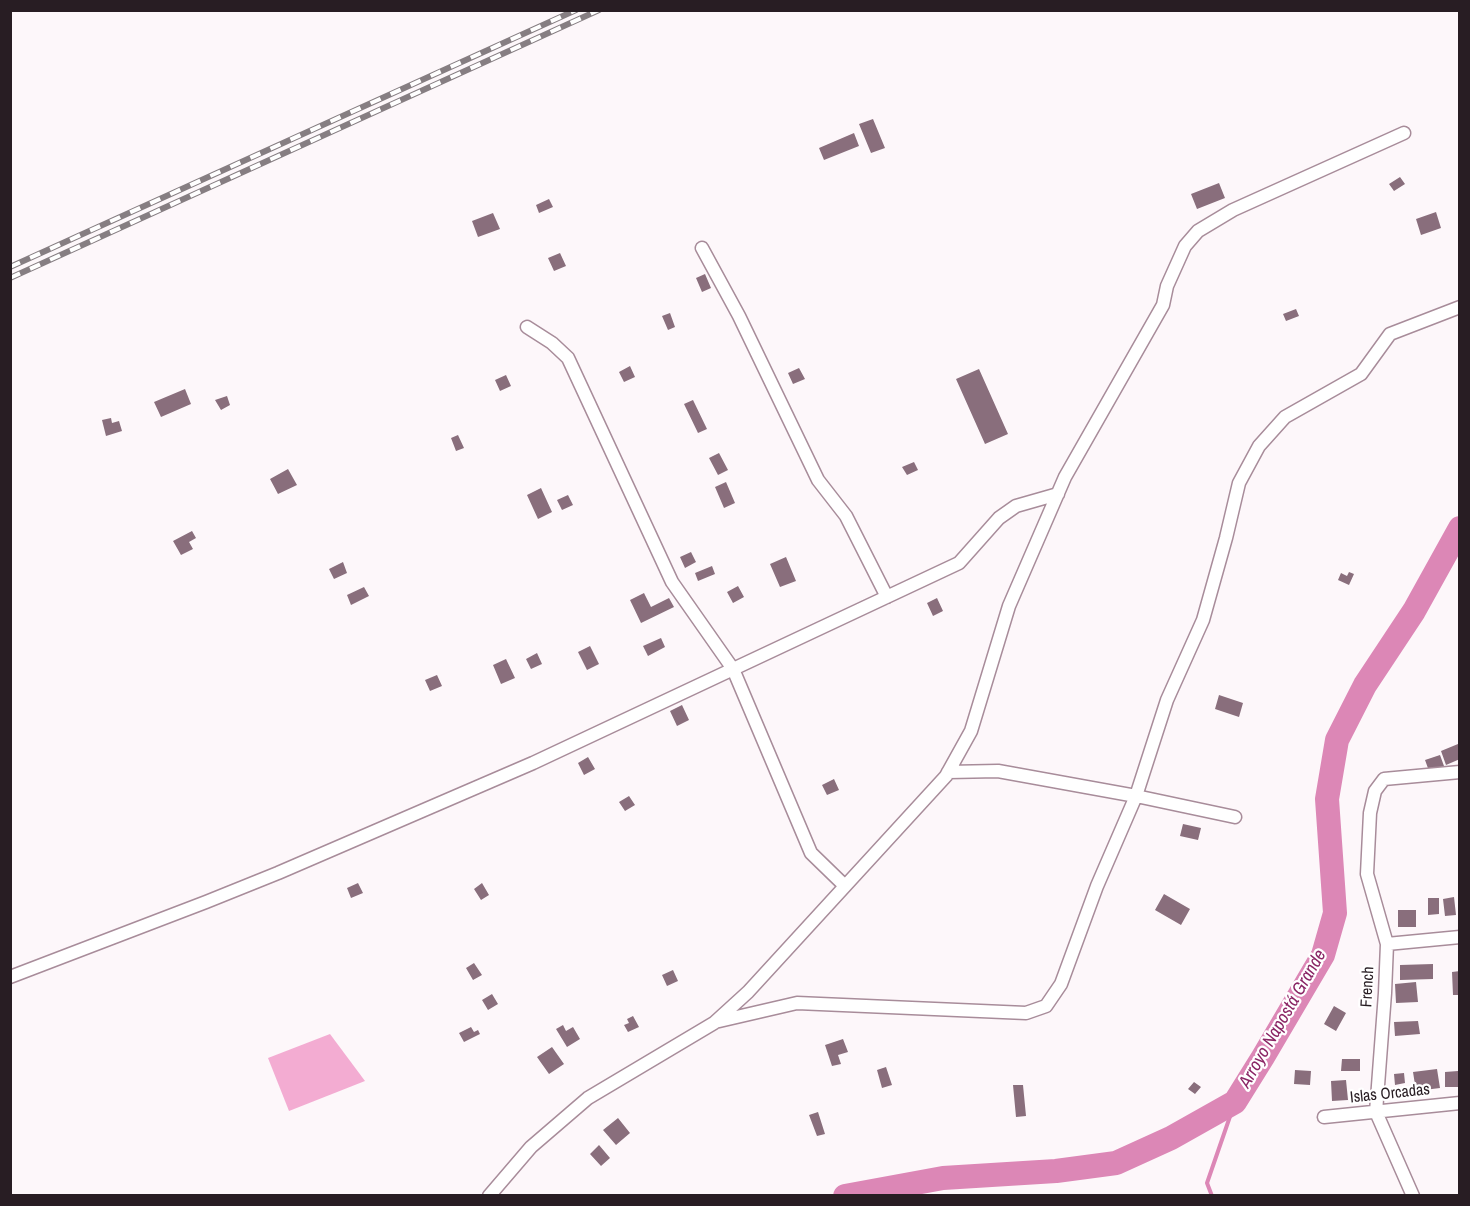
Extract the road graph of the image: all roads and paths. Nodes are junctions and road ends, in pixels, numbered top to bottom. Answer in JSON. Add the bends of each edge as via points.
{"nodes":[{"id":1,"x":1404,"y":133,"type":"dead end"},
{"id":2,"x":702,"y":248,"type":"dead end"},
{"id":3,"x":1460,"y":307,"type":"edge"},
{"id":4,"x":527,"y":327,"type":"dead end"},
{"id":5,"x":1058,"y":494,"type":"junction"},
{"id":6,"x":887,"y":597,"type":"junction"},
{"id":7,"x":733,"y":669,"type":"junction"},
{"id":8,"x":948,"y":772,"type":"junction"},
{"id":9,"x":1460,"y":772,"type":"edge"},
{"id":10,"x":1136,"y":796,"type":"junction"},
{"id":11,"x":1235,"y":817,"type":"dead end"},
{"id":12,"x":845,"y":886,"type":"junction"},
{"id":13,"x":1460,"y":937,"type":"edge"},
{"id":14,"x":1387,"y":944,"type":"junction"},
{"id":15,"x":10,"y":977,"type":"edge"},
{"id":16,"x":714,"y":1023,"type":"junction"},
{"id":17,"x":1460,"y":1103,"type":"edge"},
{"id":18,"x":1376,"y":1112,"type":"junction"},
{"id":19,"x":1324,"y":1118,"type":"dead end"},
{"id":20,"x":489,"y":1196,"type":"edge"},
{"id":21,"x":1413,"y":1196,"type":"edge"}],
"edges":[{"from":1,"to":5,"type":"street","via":[[1233,210],[1198,231],[1185,246],[1163,305]]},
{"from":2,"to":6,"type":"street","via":[[818,480],[846,516]]},
{"from":3,"to":10,"type":"street","via":[[1390,334],[1361,374],[1285,417],[1259,446],[1239,483],[1203,620],[1167,700]]},
{"from":4,"to":7,"type":"street","via":[[568,358],[672,582]]},
{"from":5,"to":6,"type":"street","via":[[1016,506],[999,518],[959,563]]},
{"from":5,"to":8,"type":"street","via":[[1009,606],[971,731]]},
{"from":6,"to":7,"type":"street"},
{"from":7,"to":12,"type":"street","via":[[811,853]]},
{"from":7,"to":15,"type":"street","via":[[533,763],[278,873]]},
{"from":8,"to":10,"type":"street","via":[[998,771]]},
{"from":8,"to":12,"type":"street"},
{"from":9,"to":14,"type":"street","name":"French","via":[[1384,779],[1375,791],[1367,874]]},
{"from":10,"to":11,"type":"street"},
{"from":10,"to":16,"type":"street","via":[[1061,984],[1046,1006],[1026,1013],[797,1003]]},
{"from":12,"to":16,"type":"street","via":[[748,992]]},
{"from":13,"to":14,"type":"street"},
{"from":14,"to":18,"type":"street","name":"French"},
{"from":16,"to":20,"type":"street","via":[[588,1098],[531,1147]]},
{"from":17,"to":18,"type":"street","name":"Islas Orcadas"},
{"from":18,"to":19,"type":"street","name":"Islas Orcadas"},
{"from":18,"to":21,"type":"street","name":"French"}]}
